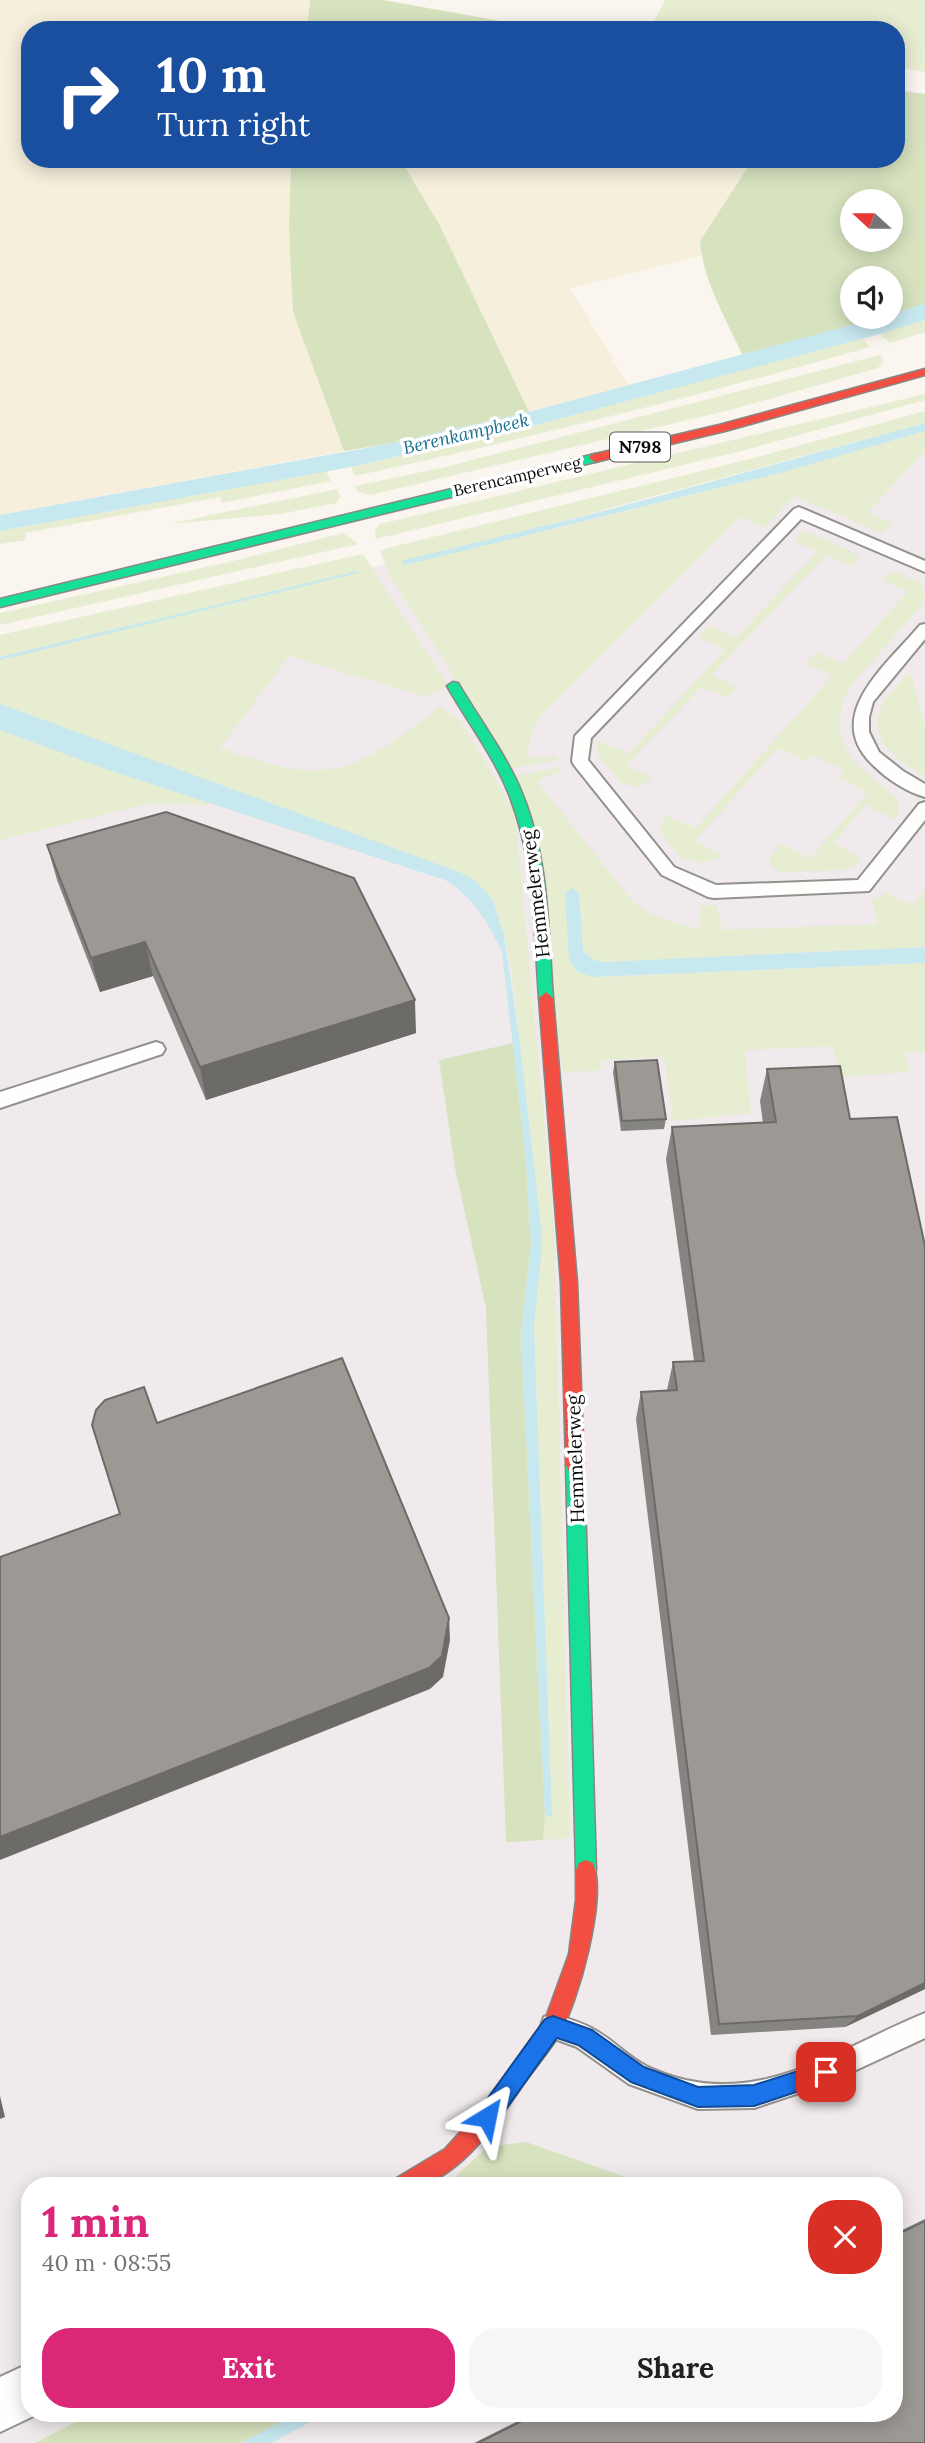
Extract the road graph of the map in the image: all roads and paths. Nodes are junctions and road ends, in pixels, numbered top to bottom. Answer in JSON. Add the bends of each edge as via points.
{"nodes":[{"id":1,"x":925,"y":372,"type":"edge"},
{"id":2,"x":353,"y":515,"type":"junction"},
{"id":3,"x":142,"y":551,"type":"dead end"},
{"id":4,"x":925,"y":568,"type":"edge"},
{"id":5,"x":0,"y":603,"type":"edge"},
{"id":6,"x":925,"y":629,"type":"edge"},
{"id":7,"x":453,"y":686,"type":"dead end"},
{"id":8,"x":925,"y":791,"type":"edge"},
{"id":9,"x":925,"y":808,"type":"edge"},
{"id":10,"x":156,"y":1049,"type":"dead end"},
{"id":11,"x":0,"y":1100,"type":"edge"},
{"id":12,"x":925,"y":2025,"type":"edge"},
{"id":13,"x":553,"y":2026,"type":"junction"},
{"id":14,"x":417,"y":2177,"type":"edge"},
{"id":15,"x":21,"y":2394,"type":"edge"},
{"id":16,"x":0,"y":2405,"type":"edge"}],
"edges":[{"from":1,"to":2,"type":"street","name":"Berencamperweg","number":"N798","via":[[721,428]]},
{"from":2,"to":3,"type":"street","name":"Berencamperweg","number":"N798"},
{"from":2,"to":5,"type":"street","name":"Berencamperweg","number":"N798"},
{"from":4,"to":9,"type":"lane","via":[[799,512],[583,736],[580,761],[668,871],[715,892],[863,886]]},
{"from":6,"to":8,"type":"lane","via":[[866,700],[860,730],[874,759]]},
{"from":7,"to":13,"type":"street","name":"Hemmelerweg","via":[[507,774],[526,822],[536,881],[569,1283],[587,1860],[579,1954]]},
{"from":10,"to":11,"type":"lane"},
{"from":12,"to":13,"type":"lane","via":[[826,2072],[754,2096],[698,2097],[638,2075],[584,2038]]},
{"from":13,"to":14,"type":"street","name":"Hemmelerweg","via":[[487,2117],[452,2156]]},
{"from":15,"to":16,"type":"street"}]}
